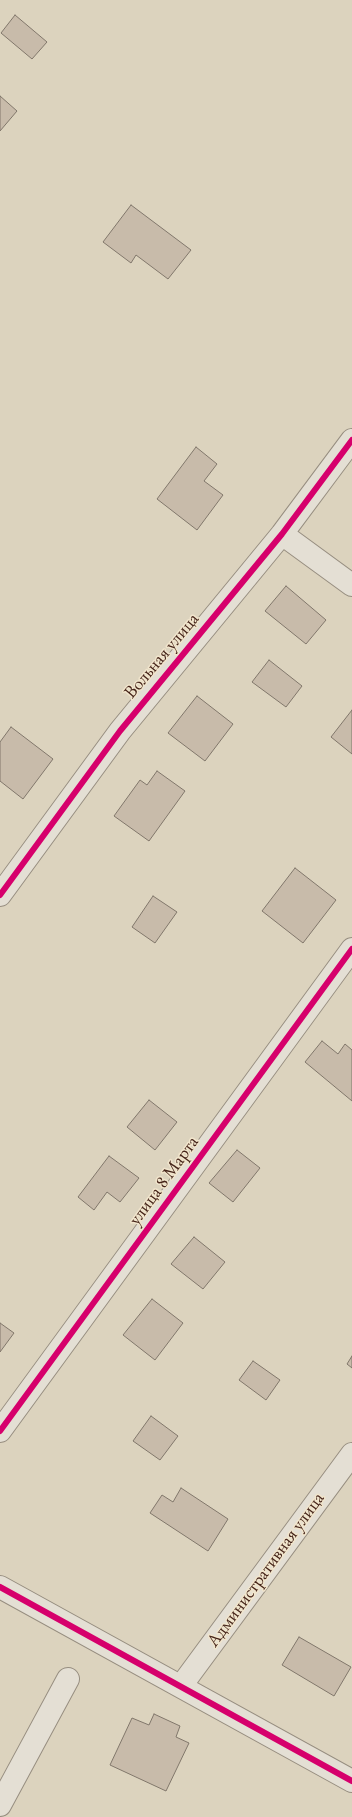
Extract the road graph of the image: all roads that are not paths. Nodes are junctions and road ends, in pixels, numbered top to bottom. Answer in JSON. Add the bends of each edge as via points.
{"nodes":[{"id":1,"x":352,"y":440,"type":"edge"},
{"id":2,"x":282,"y":534,"type":"junction"},
{"id":3,"x":352,"y":586,"type":"edge"},
{"id":4,"x":0,"y":895,"type":"edge"},
{"id":5,"x":352,"y":949,"type":"edge"},
{"id":6,"x":0,"y":1431,"type":"edge"},
{"id":7,"x":352,"y":1454,"type":"edge"},
{"id":8,"x":0,"y":1587,"type":"edge"},
{"id":9,"x":68,"y":1679,"type":"dead end"},
{"id":10,"x":181,"y":1686,"type":"junction"},
{"id":11,"x":352,"y":1781,"type":"edge"},
{"id":12,"x":0,"y":1805,"type":"edge"}],
"edges":[{"from":1,"to":2,"type":"street","name":"Вольная улица"},
{"from":2,"to":3,"type":"street"},
{"from":2,"to":4,"type":"street","name":"Вольная улица","via":[[120,731]]},
{"from":5,"to":6,"type":"street","name":"улица 8 Марта"},
{"from":7,"to":10,"type":"street","name":"Административная улица"},
{"from":8,"to":10,"type":"street"},
{"from":9,"to":12,"type":"street"},
{"from":10,"to":11,"type":"street"}]}
